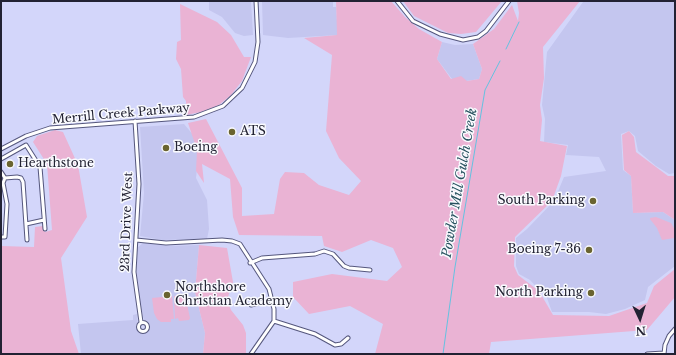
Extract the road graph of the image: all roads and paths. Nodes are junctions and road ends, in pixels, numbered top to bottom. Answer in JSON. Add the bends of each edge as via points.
{"nodes":[{"id":1,"x":256,"y":1,"type":"edge"},
{"id":2,"x":397,"y":1,"type":"edge"},
{"id":3,"x":508,"y":1,"type":"edge"},
{"id":4,"x":135,"y":121,"type":"junction"},
{"id":5,"x":1,"y":149,"type":"edge"},
{"id":6,"x":1,"y":159,"type":"edge"},
{"id":7,"x":1,"y":172,"type":"edge"},
{"id":8,"x":5,"y":178,"type":"junction"},
{"id":9,"x":44,"y":220,"type":"junction"},
{"id":10,"x":26,"y":224,"type":"junction"},
{"id":11,"x":1,"y":228,"type":"edge"},
{"id":12,"x":6,"y":228,"type":"junction"},
{"id":13,"x":45,"y":229,"type":"dead end"},
{"id":14,"x":1,"y":237,"type":"edge"},
{"id":15,"x":27,"y":240,"type":"dead end"},
{"id":16,"x":136,"y":240,"type":"junction"},
{"id":17,"x":250,"y":262,"type":"junction"},
{"id":18,"x":370,"y":270,"type":"dead end"},
{"id":19,"x":272,"y":300,"type":"junction"},
{"id":20,"x":251,"y":305,"type":"dead end"},
{"id":21,"x":274,"y":321,"type":"junction"},
{"id":22,"x":141,"y":322,"type":"dead end"},
{"id":23,"x":675,"y":329,"type":"edge"},
{"id":24,"x":348,"y":338,"type":"dead end"},
{"id":25,"x":252,"y":353,"type":"edge"},
{"id":26,"x":664,"y":353,"type":"edge"},
{"id":27,"x":257,"y":354,"type":"edge"},
{"id":28,"x":647,"y":354,"type":"edge"}],
"edges":[{"from":1,"to":4,"type":"street","name":"Merrill Creek Parkway","via":[[257,54],[247,81],[237,94],[223,106],[194,117]]},
{"from":2,"to":3,"type":"street","via":[[413,21],[440,34],[464,40],[478,37],[486,31]]},
{"from":4,"to":5,"type":"street","name":"Merrill Creek Parkway","via":[[50,128],[26,136]]},
{"from":4,"to":16,"type":"street","name":"23rd Drive West","via":[[139,184]]},
{"from":6,"to":9,"type":"street","via":[[26,145],[40,167]]},
{"from":7,"to":8,"type":"street"},
{"from":8,"to":10,"type":"street","via":[[17,177],[23,182]]},
{"from":8,"to":12,"type":"street","via":[[3,183],[7,204]]},
{"from":9,"to":10,"type":"street"},
{"from":9,"to":13,"type":"street"},
{"from":10,"to":15,"type":"street"},
{"from":11,"to":12,"type":"street"},
{"from":12,"to":14,"type":"street","via":[[5,237]]},
{"from":16,"to":17,"type":"street","via":[[166,243],[232,241],[240,244]]},
{"from":16,"to":22,"type":"street","name":"23rd Drive West","via":[[134,272]]},
{"from":17,"to":18,"type":"street","via":[[262,258],[324,251],[333,254],[344,266]]},
{"from":17,"to":19,"type":"street","via":[[269,289]]},
{"from":19,"to":20,"type":"street"},
{"from":19,"to":21,"type":"street"},
{"from":21,"to":24,"type":"street","via":[[315,334],[336,345]]},
{"from":21,"to":25,"type":"street"},
{"from":23,"to":26,"type":"street","via":[[669,336]]},
{"from":25,"to":27,"type":"street"},
{"from":26,"to":28,"type":"street"}]}
